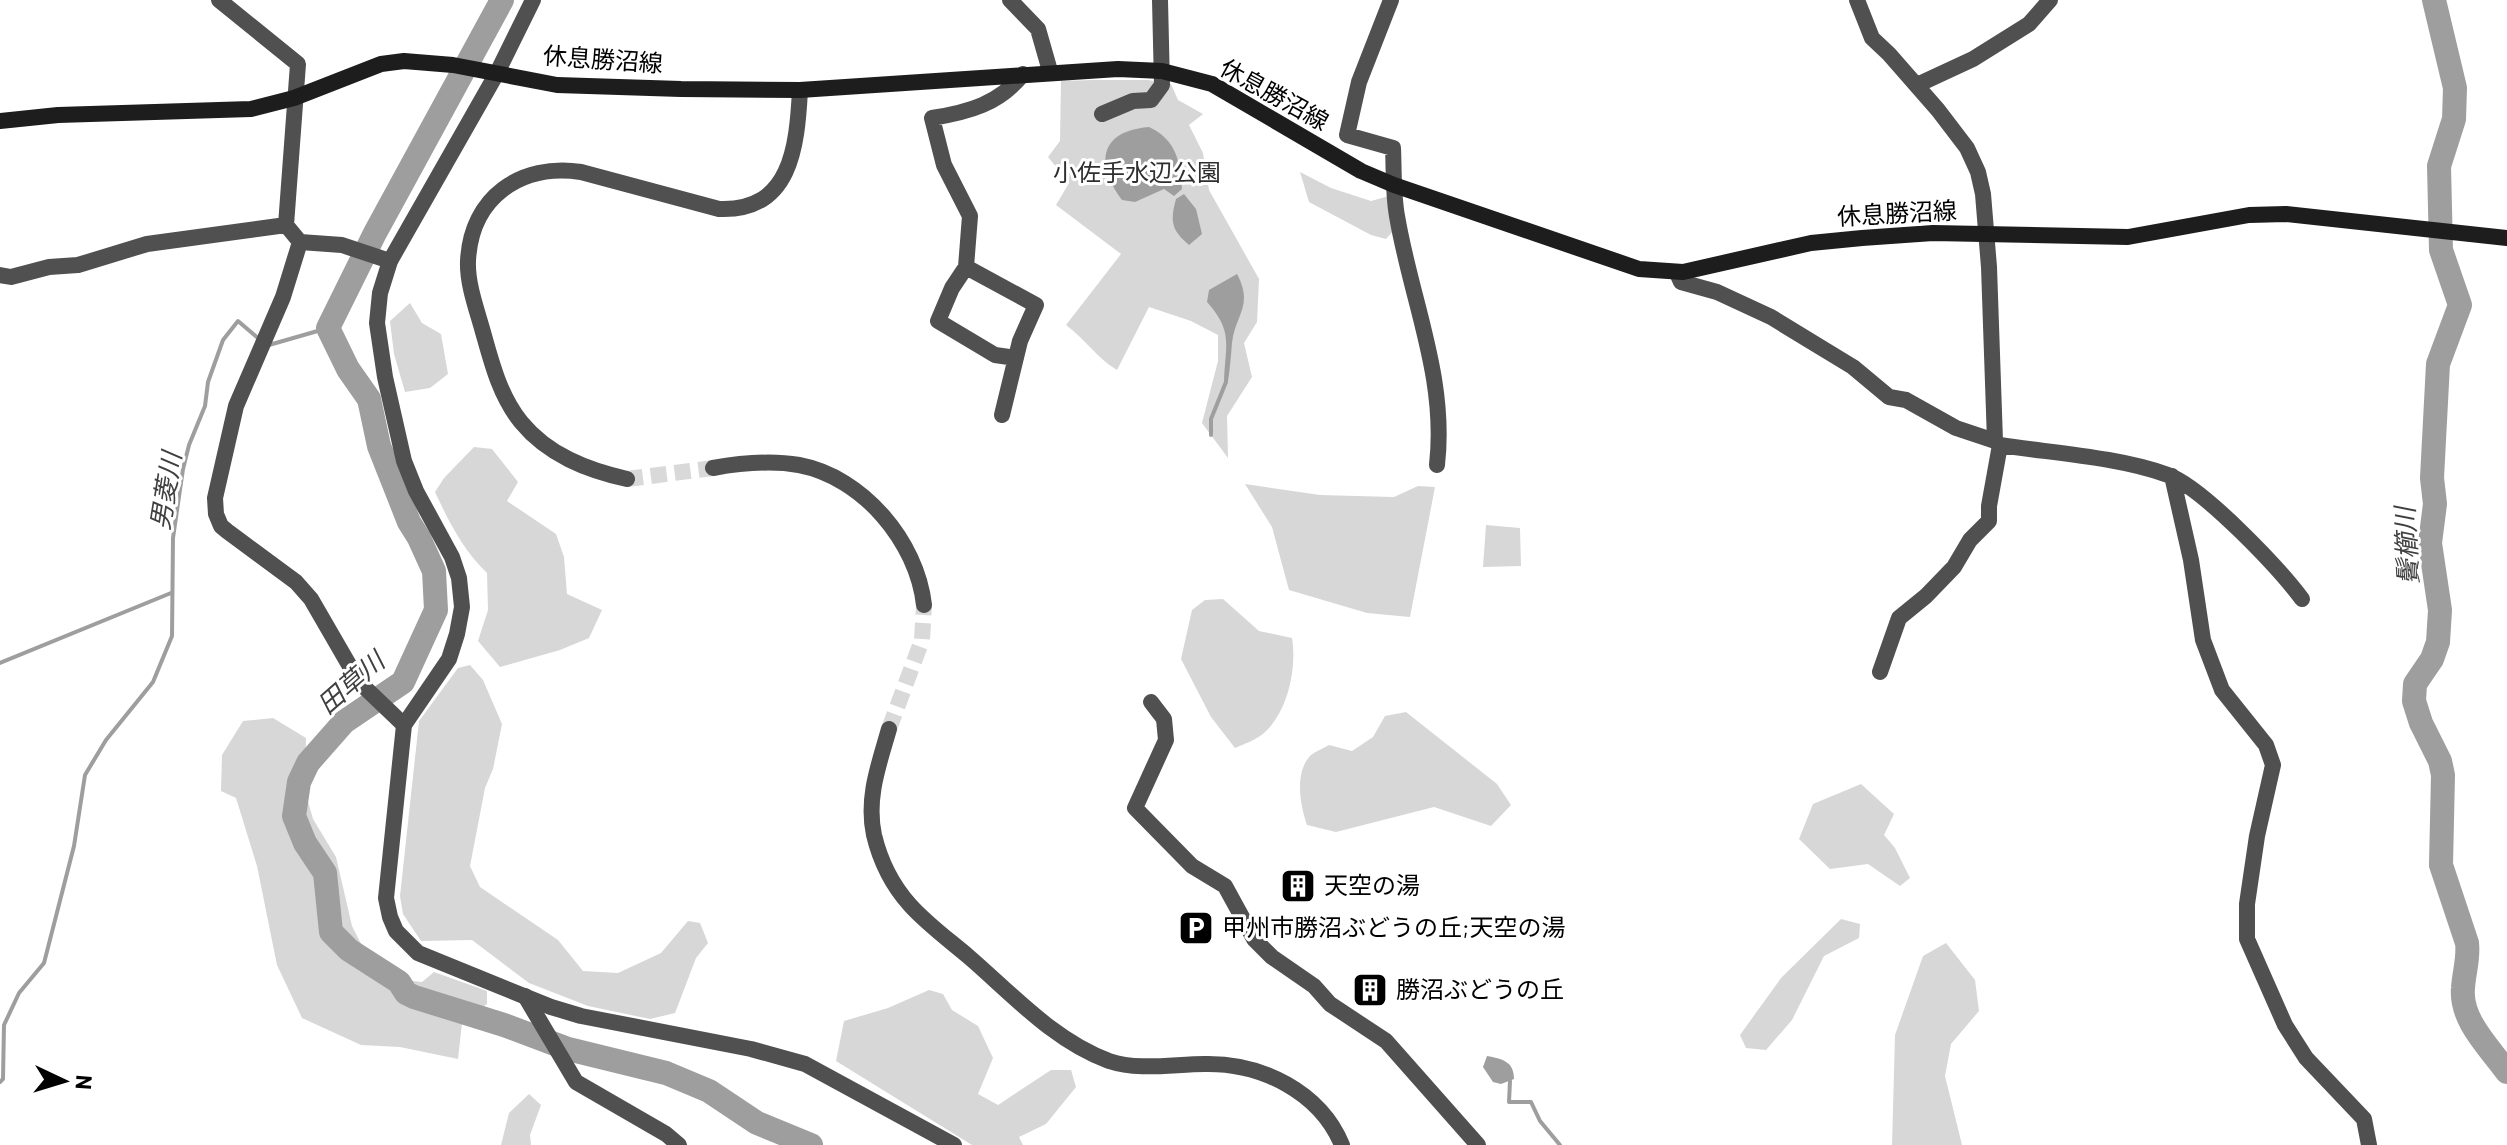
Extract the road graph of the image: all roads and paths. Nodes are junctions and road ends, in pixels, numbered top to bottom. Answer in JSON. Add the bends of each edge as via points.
{"nodes":[{"id":1,"x":219,"y":0,"type":"edge"},
{"id":2,"x":533,"y":0,"type":"edge"},
{"id":3,"x":1010,"y":0,"type":"edge"},
{"id":4,"x":1160,"y":0,"type":"edge"},
{"id":5,"x":1391,"y":0,"type":"edge"},
{"id":6,"x":1857,"y":0,"type":"edge"},
{"id":7,"x":2050,"y":0,"type":"edge"},
{"id":8,"x":1050,"y":71,"type":"junction"},
{"id":9,"x":1162,"y":71,"type":"junction"},
{"id":10,"x":489,"y":72,"type":"junction"},
{"id":11,"x":1023,"y":74,"type":"junction"},
{"id":12,"x":1917,"y":85,"type":"junction"},
{"id":13,"x":800,"y":90,"type":"junction"},
{"id":14,"x":294,"y":98,"type":"junction"},
{"id":15,"x":1102,"y":114,"type":"dead end"},
{"id":16,"x":0,"y":121,"type":"edge"},
{"id":17,"x":1394,"y":185,"type":"junction"},
{"id":18,"x":286,"y":225,"type":"junction"},
{"id":19,"x":1986,"y":234,"type":"junction"},
{"id":20,"x":2507,"y":238,"type":"edge"},
{"id":21,"x":300,"y":242,"type":"junction"},
{"id":22,"x":390,"y":261,"type":"junction"},
{"id":23,"x":966,"y":267,"type":"junction"},
{"id":24,"x":1677,"y":273,"type":"junction"},
{"id":25,"x":0,"y":275,"type":"edge"},
{"id":26,"x":1016,"y":358,"type":"junction"},
{"id":27,"x":1002,"y":415,"type":"dead end"},
{"id":28,"x":1997,"y":443,"type":"junction"},
{"id":29,"x":1437,"y":465,"type":"dead end"},
{"id":30,"x":713,"y":468,"type":"tunnel mouth"},
{"id":31,"x":2172,"y":476,"type":"junction"},
{"id":32,"x":627,"y":479,"type":"tunnel mouth"},
{"id":33,"x":2302,"y":599,"type":"dead end"},
{"id":34,"x":924,"y":605,"type":"tunnel mouth"},
{"id":35,"x":1880,"y":672,"type":"dead end"},
{"id":36,"x":1151,"y":702,"type":"dead end"},
{"id":37,"x":404,"y":725,"type":"junction"},
{"id":38,"x":889,"y":729,"type":"tunnel mouth"},
{"id":39,"x":525,"y":996,"type":"junction"},
{"id":40,"x":679,"y":1145,"type":"edge"},
{"id":41,"x":954,"y":1145,"type":"edge"},
{"id":42,"x":1342,"y":1145,"type":"edge"},
{"id":43,"x":1478,"y":1145,"type":"edge"},
{"id":44,"x":2369,"y":1145,"type":"edge"}],
"edges":[{"from":1,"to":14,"type":"street","via":[[298,64]]},
{"from":2,"to":10,"type":"street"},
{"from":3,"to":8,"type":"street","via":[[1038,29]]},
{"from":4,"to":9,"type":"street"},
{"from":5,"to":17,"type":"street","via":[[1359,82],[1347,135],[1393,148]]},
{"from":6,"to":12,"type":"street","via":[[1872,38]]},
{"from":7,"to":12,"type":"street","via":[[2029,24]]},
{"from":8,"to":9,"type":"main road","name":"休息勝沼線"},
{"from":8,"to":11,"type":"main road","name":"休息勝沼線"},
{"from":9,"to":15,"type":"street","via":[[1162,85],[1151,100]]},
{"from":9,"to":17,"type":"main road","name":"休息勝沼線","via":[[1212,84]]},
{"from":10,"to":13,"type":"main road","name":"休息勝沼線","via":[[557,85]]},
{"from":10,"to":14,"type":"main road","name":"休息勝沼線","via":[[404,61],[381,64]]},
{"from":10,"to":22,"type":"street"},
{"from":11,"to":13,"type":"main road","name":"休息勝沼線"},
{"from":11,"to":23,"type":"street","via":[[1011,89],[969,112],[932,118],[944,165],[970,216]]},
{"from":12,"to":19,"type":"street","via":[[1967,148],[1980,183]]},
{"from":13,"to":32,"type":"street","via":[[796,135],[784,178],[752,206],[719,209],[560,168],[522,176],[502,188],[479,217],[469,272],[500,388],[521,421],[552,451],[599,473]]},
{"from":14,"to":16,"type":"main road","name":"休息勝沼線","via":[[243,110]]},
{"from":14,"to":18,"type":"street"},
{"from":17,"to":24,"type":"main road","name":"休息勝沼線","via":[[1639,269]]},
{"from":17,"to":29,"type":"street","via":[[1406,263],[1435,374]]},
{"from":18,"to":21,"type":"street"},
{"from":18,"to":25,"type":"street","via":[[147,244],[78,265]]},
{"from":19,"to":20,"type":"main road","name":"休息勝沼線","via":[[2128,237],[2249,215],[2286,214]]},
{"from":19,"to":24,"type":"main road","name":"休息勝沼線","via":[[1811,243]]},
{"from":19,"to":28,"type":"street"},
{"from":21,"to":22,"type":"street","via":[[342,245]]},
{"from":21,"to":37,"type":"street","via":[[283,297],[236,406],[216,514],[221,526],[287,573],[311,599],[359,682]]},
{"from":22,"to":37,"type":"street","via":[[377,323],[383,365],[404,461],[452,557],[462,607],[449,659]]},
{"from":23,"to":26,"type":"street","via":[[1036,305]]},
{"from":23,"to":26,"type":"street","via":[[938,321],[995,355]]},
{"from":24,"to":28,"type":"street","via":[[1681,282],[1717,292],[1789,327],[1889,397]]},
{"from":26,"to":27,"type":"street"},
{"from":28,"to":31,"type":"street"},
{"from":28,"to":35,"type":"street","via":[[1989,521],[1954,567],[1899,618]]},
{"from":30,"to":34,"type":"street","via":[[744,462],[793,464],[844,483],[892,527],[906,548],[922,585]]},
{"from":31,"to":33,"type":"street","via":[[2215,507]]},
{"from":31,"to":44,"type":"street","via":[[2203,640],[2222,690],[2266,745],[2273,765],[2257,836],[2247,939],[2285,1025],[2306,1058],[2364,1119]]},
{"from":36,"to":43,"type":"street","via":[[1164,719],[1166,740],[1135,808],[1192,866],[1225,886],[1254,939],[1272,957],[1386,1041]]},
{"from":37,"to":39,"type":"street","via":[[386,898],[396,931],[418,953]]},
{"from":38,"to":42,"type":"street","via":[[872,789],[871,815],[883,863],[910,905],[1046,1024],[1088,1053],[1135,1066],[1232,1065],[1279,1080],[1317,1105]]},
{"from":39,"to":40,"type":"street","via":[[576,1082]]},
{"from":39,"to":41,"type":"street","via":[[581,1016],[805,1064]]}]}
